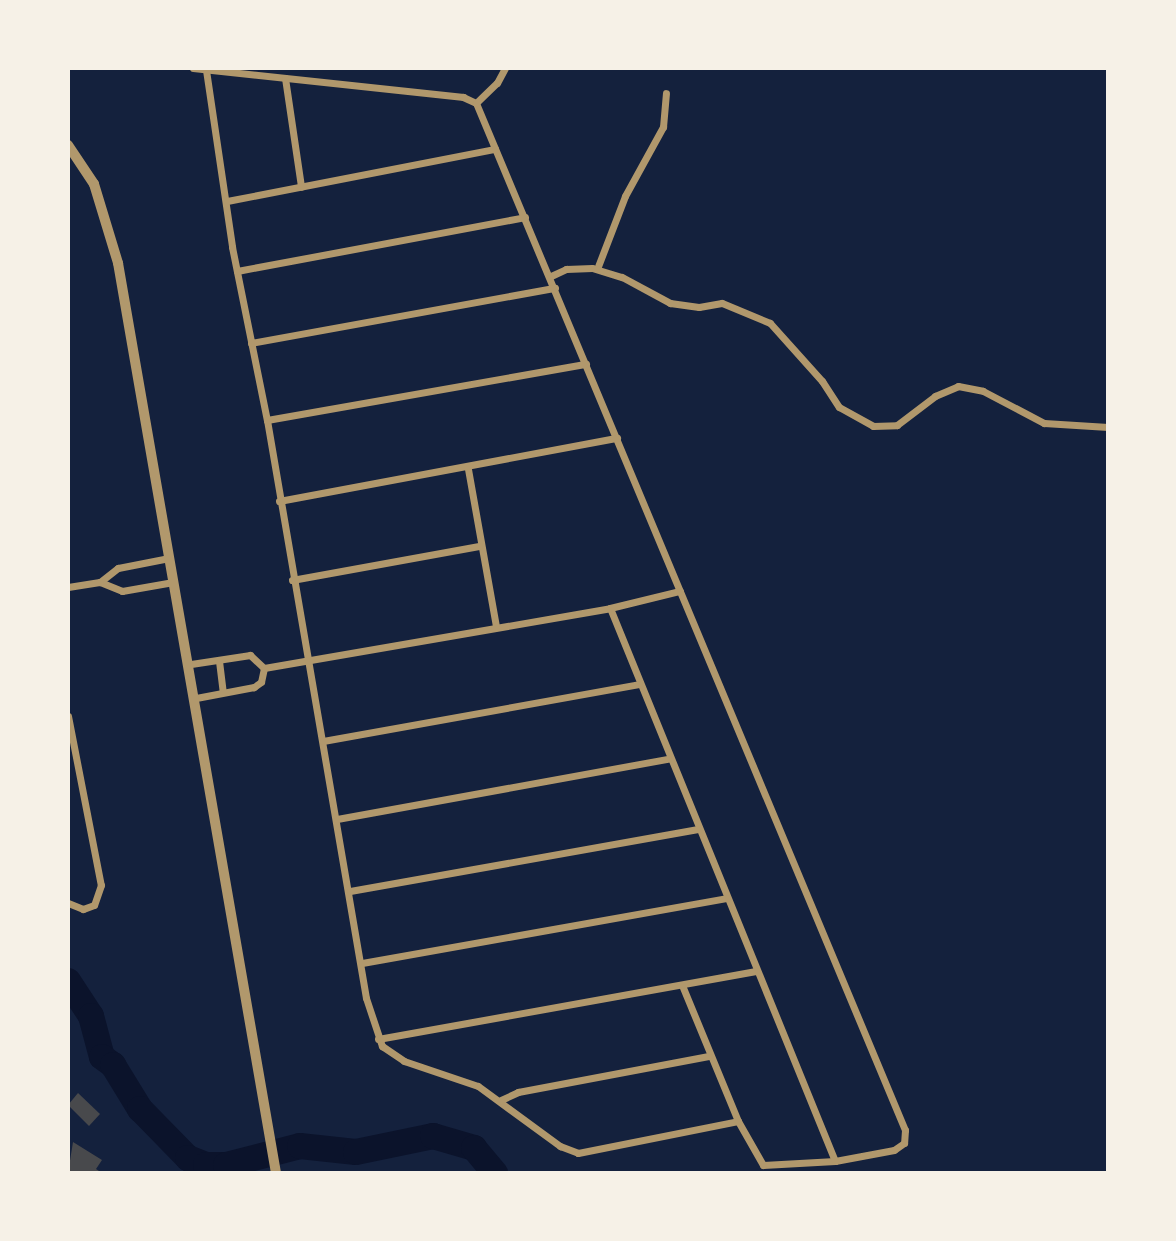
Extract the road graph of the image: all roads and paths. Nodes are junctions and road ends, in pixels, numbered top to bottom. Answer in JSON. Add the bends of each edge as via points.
{"nodes":[{"id":1,"x":193,"y":68,"type":"edge"},
{"id":2,"x":505,"y":68,"type":"edge"},
{"id":3,"x":206,"y":70,"type":"edge"},
{"id":4,"x":285,"y":78,"type":"junction"},
{"id":5,"x":666,"y":93,"type":"dead end"},
{"id":6,"x":476,"y":103,"type":"junction"},
{"id":7,"x":68,"y":145,"type":"edge"},
{"id":8,"x":495,"y":149,"type":"junction"},
{"id":9,"x":301,"y":187,"type":"junction"},
{"id":10,"x":227,"y":201,"type":"junction"},
{"id":11,"x":525,"y":217,"type":"junction"},
{"id":12,"x":597,"y":269,"type":"junction"},
{"id":13,"x":237,"y":271,"type":"junction"},
{"id":14,"x":551,"y":276,"type":"junction"},
{"id":15,"x":555,"y":288,"type":"junction"},
{"id":16,"x":251,"y":343,"type":"junction"},
{"id":17,"x":586,"y":364,"type":"junction"},
{"id":18,"x":267,"y":420,"type":"junction"},
{"id":19,"x":1108,"y":427,"type":"edge"},
{"id":20,"x":617,"y":438,"type":"junction"},
{"id":21,"x":468,"y":469,"type":"junction"},
{"id":22,"x":279,"y":501,"type":"junction"},
{"id":23,"x":479,"y":546,"type":"junction"},
{"id":24,"x":169,"y":558,"type":"junction"},
{"id":25,"x":292,"y":580,"type":"junction"},
{"id":26,"x":100,"y":582,"type":"junction"},
{"id":27,"x":173,"y":582,"type":"junction"},
{"id":28,"x":68,"y":587,"type":"edge"},
{"id":29,"x":680,"y":591,"type":"junction"},
{"id":30,"x":610,"y":608,"type":"junction"},
{"id":31,"x":496,"y":626,"type":"junction"},
{"id":32,"x":219,"y":661,"type":"junction"},
{"id":33,"x":306,"y":661,"type":"junction"},
{"id":34,"x":191,"y":664,"type":"junction"},
{"id":35,"x":264,"y":668,"type":"junction"},
{"id":36,"x":639,"y":684,"type":"junction"},
{"id":37,"x":223,"y":692,"type":"junction"},
{"id":38,"x":197,"y":698,"type":"junction"},
{"id":39,"x":68,"y":716,"type":"edge"},
{"id":40,"x":323,"y":741,"type":"junction"},
{"id":41,"x":668,"y":759,"type":"junction"},
{"id":42,"x":337,"y":818,"type":"junction"},
{"id":43,"x":696,"y":829,"type":"junction"},
{"id":44,"x":350,"y":891,"type":"junction"},
{"id":45,"x":726,"y":898,"type":"junction"},
{"id":46,"x":68,"y":903,"type":"edge"},
{"id":47,"x":362,"y":963,"type":"junction"},
{"id":48,"x":756,"y":971,"type":"junction"},
{"id":49,"x":682,"y":985,"type":"junction"},
{"id":50,"x":378,"y":1039,"type":"junction"},
{"id":51,"x":709,"y":1056,"type":"junction"},
{"id":52,"x":501,"y":1100,"type":"junction"},
{"id":53,"x":738,"y":1121,"type":"junction"},
{"id":54,"x":835,"y":1161,"type":"junction"},
{"id":55,"x":276,"y":1173,"type":"edge"}],
"edges":[{"from":1,"to":3,"type":"street"},
{"from":2,"to":6,"type":"street"},
{"from":3,"to":4,"type":"street"},
{"from":3,"to":10,"type":"street","via":[[206,96]]},
{"from":4,"to":6,"type":"street","via":[[463,97]]},
{"from":4,"to":9,"type":"street"},
{"from":5,"to":12,"type":"street","via":[[663,127],[625,196]]},
{"from":6,"to":8,"type":"street"},
{"from":7,"to":24,"type":"street","via":[[94,184],[113,240]]},
{"from":8,"to":9,"type":"street"},
{"from":8,"to":11,"type":"street"},
{"from":9,"to":10,"type":"street"},
{"from":10,"to":13,"type":"street"},
{"from":11,"to":13,"type":"street"},
{"from":11,"to":14,"type":"street"},
{"from":12,"to":14,"type":"street","via":[[566,269]]},
{"from":12,"to":19,"type":"street","via":[[670,303],[729,304],[770,323],[839,407],[873,426],[897,425],[935,396],[958,386],[984,391],[1044,423]]},
{"from":13,"to":16,"type":"street"},
{"from":14,"to":15,"type":"street"},
{"from":15,"to":16,"type":"street"},
{"from":15,"to":17,"type":"street"},
{"from":16,"to":18,"type":"street"},
{"from":17,"to":18,"type":"street"},
{"from":17,"to":20,"type":"street"},
{"from":18,"to":22,"type":"street"},
{"from":20,"to":21,"type":"street"},
{"from":20,"to":29,"type":"street"},
{"from":21,"to":22,"type":"street"},
{"from":21,"to":23,"type":"street"},
{"from":22,"to":25,"type":"street"},
{"from":23,"to":25,"type":"street"},
{"from":23,"to":31,"type":"street"},
{"from":24,"to":26,"type":"street","via":[[118,568]]},
{"from":24,"to":27,"type":"street"},
{"from":25,"to":33,"type":"street"},
{"from":26,"to":27,"type":"street","via":[[122,591]]},
{"from":26,"to":28,"type":"street"},
{"from":27,"to":34,"type":"street"},
{"from":29,"to":30,"type":"street"},
{"from":29,"to":54,"type":"street","via":[[905,1130],[904,1143],[894,1150]]},
{"from":30,"to":31,"type":"street"},
{"from":30,"to":36,"type":"street"},
{"from":31,"to":33,"type":"street"},
{"from":32,"to":34,"type":"street"},
{"from":32,"to":35,"type":"street","via":[[253,656]]},
{"from":32,"to":37,"type":"street"},
{"from":33,"to":35,"type":"street"},
{"from":33,"to":40,"type":"street"},
{"from":34,"to":38,"type":"street"},
{"from":35,"to":37,"type":"street","via":[[261,682],[254,687]]},
{"from":36,"to":40,"type":"street"},
{"from":36,"to":41,"type":"street"},
{"from":37,"to":38,"type":"street"},
{"from":38,"to":55,"type":"street","via":[[213,821]]},
{"from":39,"to":46,"type":"street","via":[[101,885],[94,905],[83,909]]},
{"from":40,"to":42,"type":"street"},
{"from":41,"to":42,"type":"street"},
{"from":41,"to":43,"type":"street"},
{"from":42,"to":44,"type":"street"},
{"from":43,"to":44,"type":"street"},
{"from":43,"to":45,"type":"street"},
{"from":44,"to":47,"type":"street"},
{"from":45,"to":47,"type":"street"},
{"from":45,"to":48,"type":"street"},
{"from":47,"to":50,"type":"street"},
{"from":48,"to":49,"type":"street"},
{"from":48,"to":54,"type":"street"},
{"from":49,"to":50,"type":"street"},
{"from":49,"to":51,"type":"street"},
{"from":50,"to":52,"type":"street","via":[[386,1051],[404,1061],[467,1081]]},
{"from":51,"to":52,"type":"street","via":[[529,1090]]},
{"from":51,"to":53,"type":"street"},
{"from":52,"to":53,"type":"street","via":[[560,1146],[586,1154]]},
{"from":53,"to":54,"type":"street","via":[[756,1157],[767,1167]]}]}
